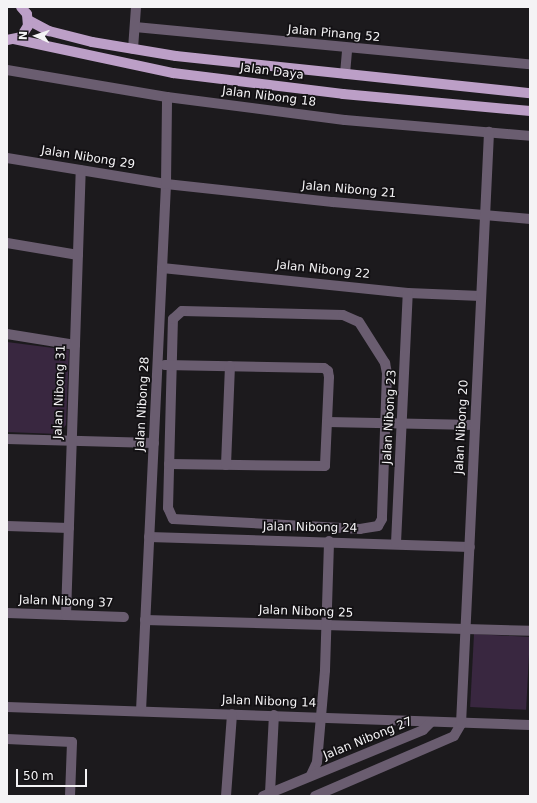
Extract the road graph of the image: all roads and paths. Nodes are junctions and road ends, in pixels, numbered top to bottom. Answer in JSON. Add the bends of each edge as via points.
{"nodes":[{"id":1,"x":136,"y":7,"type":"edge"},
{"id":2,"x":22,"y":8,"type":"edge"},
{"id":3,"x":28,"y":20,"type":"junction"},
{"id":4,"x":135,"y":27,"type":"junction"},
{"id":5,"x":11,"y":40,"type":"edge"},
{"id":6,"x":348,"y":48,"type":"junction"},
{"id":7,"x":132,"y":49,"type":"junction"},
{"id":8,"x":530,"y":64,"type":"edge"},
{"id":9,"x":7,"y":70,"type":"edge"},
{"id":10,"x":345,"y":74,"type":"junction"},
{"id":11,"x":530,"y":93,"type":"edge"},
{"id":12,"x":167,"y":97,"type":"junction"},
{"id":13,"x":530,"y":112,"type":"edge"},
{"id":14,"x":489,"y":132,"type":"junction"},
{"id":15,"x":530,"y":136,"type":"edge"},
{"id":16,"x":7,"y":158,"type":"edge"},
{"id":17,"x":81,"y":170,"type":"junction"},
{"id":18,"x":166,"y":184,"type":"junction"},
{"id":19,"x":485,"y":215,"type":"junction"},
{"id":20,"x":530,"y":219,"type":"edge"},
{"id":21,"x":7,"y":243,"type":"edge"},
{"id":22,"x":78,"y":255,"type":"junction"},
{"id":23,"x":162,"y":268,"type":"junction"},
{"id":24,"x":408,"y":293,"type":"junction"},
{"id":25,"x":481,"y":296,"type":"junction"},
{"id":26,"x":7,"y":334,"type":"edge"},
{"id":27,"x":75,"y":345,"type":"junction"},
{"id":28,"x":172,"y":364,"type":"junction"},
{"id":29,"x":158,"y":365,"type":"junction"},
{"id":30,"x":230,"y":366,"type":"junction"},
{"id":31,"x":328,"y":422,"type":"junction"},
{"id":32,"x":386,"y":422,"type":"junction"},
{"id":33,"x":403,"y":422,"type":"junction"},
{"id":34,"x":475,"y":425,"type":"junction"},
{"id":35,"x":7,"y":439,"type":"edge"},
{"id":36,"x":72,"y":441,"type":"junction"},
{"id":37,"x":154,"y":443,"type":"junction"},
{"id":38,"x":169,"y":464,"type":"junction"},
{"id":39,"x":226,"y":465,"type":"junction"},
{"id":40,"x":7,"y":526,"type":"edge"},
{"id":41,"x":69,"y":528,"type":"junction"},
{"id":42,"x":149,"y":537,"type":"junction"},
{"id":43,"x":329,"y":541,"type":"junction"},
{"id":44,"x":396,"y":543,"type":"junction"},
{"id":45,"x":470,"y":547,"type":"junction"},
{"id":46,"x":7,"y":613,"type":"edge"},
{"id":47,"x":66,"y":615,"type":"junction"},
{"id":48,"x":124,"y":617,"type":"dead end"},
{"id":49,"x":145,"y":620,"type":"junction"},
{"id":50,"x":326,"y":626,"type":"junction"},
{"id":51,"x":466,"y":629,"type":"junction"},
{"id":52,"x":530,"y":631,"type":"edge"},
{"id":53,"x":7,"y":707,"type":"edge"},
{"id":54,"x":141,"y":711,"type":"junction"},
{"id":55,"x":232,"y":714,"type":"junction"},
{"id":56,"x":274,"y":715,"type":"junction"},
{"id":57,"x":322,"y":717,"type":"junction"},
{"id":58,"x":431,"y":722,"type":"junction"},
{"id":59,"x":461,"y":724,"type":"junction"},
{"id":60,"x":530,"y":725,"type":"edge"},
{"id":61,"x":7,"y":739,"type":"edge"},
{"id":62,"x":311,"y":775,"type":"junction"},
{"id":63,"x":267,"y":795,"type":"edge"},
{"id":64,"x":70,"y":796,"type":"edge"},
{"id":65,"x":226,"y":796,"type":"edge"},
{"id":66,"x":314,"y":796,"type":"edge"}],
"edges":[{"from":1,"to":4,"type":"street"},
{"from":2,"to":3,"type":"main road"},
{"from":3,"to":5,"type":"main road","via":[[25,32]]},
{"from":3,"to":7,"type":"main road","name":"Jalan Daya","via":[[49,31]]},
{"from":4,"to":6,"type":"street","name":"Jalan Pinang 52"},
{"from":4,"to":7,"type":"street"},
{"from":5,"to":13,"type":"main road","name":"Jalan Daya","via":[[173,73],[343,94]]},
{"from":6,"to":8,"type":"street","name":"Jalan Pinang 52"},
{"from":6,"to":10,"type":"street"},
{"from":7,"to":10,"type":"main road","name":"Jalan Daya"},
{"from":9,"to":12,"type":"street","name":"Jalan Nibong 18"},
{"from":10,"to":11,"type":"main road","name":"Jalan Daya"},
{"from":12,"to":14,"type":"street","name":"Jalan Nibong 18","via":[[345,120]]},
{"from":12,"to":18,"type":"street","name":"Jalan Nibong 28"},
{"from":14,"to":15,"type":"street","name":"Jalan Nibong 18"},
{"from":14,"to":19,"type":"street","name":"Jalan Nibong 20"},
{"from":16,"to":17,"type":"street","name":"Jalan Nibong 29"},
{"from":17,"to":18,"type":"street","name":"Jalan Nibong 29"},
{"from":17,"to":22,"type":"street","name":"Jalan Nibong 31"},
{"from":18,"to":19,"type":"street","name":"Jalan Nibong 21"},
{"from":18,"to":23,"type":"street","name":"Jalan Nibong 28"},
{"from":19,"to":20,"type":"street","name":"Jalan Nibong 21"},
{"from":19,"to":25,"type":"street","name":"Jalan Nibong 20"},
{"from":21,"to":22,"type":"street"},
{"from":22,"to":27,"type":"street","name":"Jalan Nibong 31"},
{"from":23,"to":24,"type":"street","name":"Jalan Nibong 22"},
{"from":23,"to":29,"type":"street","name":"Jalan Nibong 28"},
{"from":24,"to":25,"type":"street","name":"Jalan Nibong 22"},
{"from":24,"to":33,"type":"street","name":"Jalan Nibong 23"},
{"from":25,"to":34,"type":"street","name":"Jalan Nibong 20"},
{"from":26,"to":27,"type":"street"},
{"from":27,"to":36,"type":"street","name":"Jalan Nibong 31"},
{"from":28,"to":29,"type":"street"},
{"from":28,"to":30,"type":"street"},
{"from":28,"to":32,"type":"street","via":[[173,319],[182,311],[343,315],[359,322],[385,363]]},
{"from":28,"to":38,"type":"street"},
{"from":29,"to":37,"type":"street","name":"Jalan Nibong 28"},
{"from":30,"to":31,"type":"street","via":[[324,368],[328,371],[329,377]]},
{"from":30,"to":39,"type":"street"},
{"from":31,"to":32,"type":"street"},
{"from":31,"to":39,"type":"street","via":[[325,466]]},
{"from":32,"to":33,"type":"street"},
{"from":32,"to":38,"type":"street","via":[[382,519],[378,526],[372,528],[173,519],[168,508]]},
{"from":33,"to":34,"type":"street"},
{"from":33,"to":44,"type":"street","name":"Jalan Nibong 23"},
{"from":34,"to":45,"type":"street","name":"Jalan Nibong 20"},
{"from":35,"to":36,"type":"street"},
{"from":36,"to":37,"type":"street"},
{"from":36,"to":41,"type":"street","name":"Jalan Nibong 31"},
{"from":37,"to":42,"type":"street","name":"Jalan Nibong 28"},
{"from":38,"to":39,"type":"street"},
{"from":40,"to":41,"type":"street"},
{"from":41,"to":47,"type":"street","name":"Jalan Nibong 31"},
{"from":42,"to":43,"type":"street","name":"Jalan Nibong 24"},
{"from":42,"to":49,"type":"street","name":"Jalan Nibong 28"},
{"from":43,"to":44,"type":"street","name":"Jalan Nibong 24"},
{"from":43,"to":50,"type":"street"},
{"from":44,"to":45,"type":"street","name":"Jalan Nibong 24"},
{"from":45,"to":51,"type":"street","name":"Jalan Nibong 20"},
{"from":46,"to":47,"type":"street","name":"Jalan Nibong 37"},
{"from":47,"to":48,"type":"street","name":"Jalan Nibong 37"},
{"from":49,"to":50,"type":"street","name":"Jalan Nibong 25"},
{"from":49,"to":54,"type":"street","name":"Jalan Nibong 28"},
{"from":50,"to":51,"type":"street","name":"Jalan Nibong 25"},
{"from":50,"to":57,"type":"street"},
{"from":51,"to":52,"type":"street","name":"Jalan Nibong 25"},
{"from":51,"to":59,"type":"street","name":"Jalan Nibong 20"},
{"from":53,"to":54,"type":"street","name":"Jalan Nibong 14"},
{"from":54,"to":55,"type":"street","name":"Jalan Nibong 14"},
{"from":55,"to":56,"type":"street","name":"Jalan Nibong 14"},
{"from":55,"to":65,"type":"street"},
{"from":56,"to":57,"type":"street","name":"Jalan Nibong 14"},
{"from":56,"to":63,"type":"street"},
{"from":57,"to":58,"type":"street","name":"Jalan Nibong 14"},
{"from":57,"to":62,"type":"street","via":[[317,762]]},
{"from":58,"to":59,"type":"street","name":"Jalan Nibong 14"},
{"from":58,"to":62,"type":"street","name":"Jalan Nibong 27","via":[[423,730]]},
{"from":59,"to":60,"type":"street","name":"Jalan Nibong 14"},
{"from":59,"to":66,"type":"street","via":[[454,736]]},
{"from":61,"to":64,"type":"street","via":[[72,742]]},
{"from":62,"to":63,"type":"street","name":"Jalan Nibong 27"}]}
